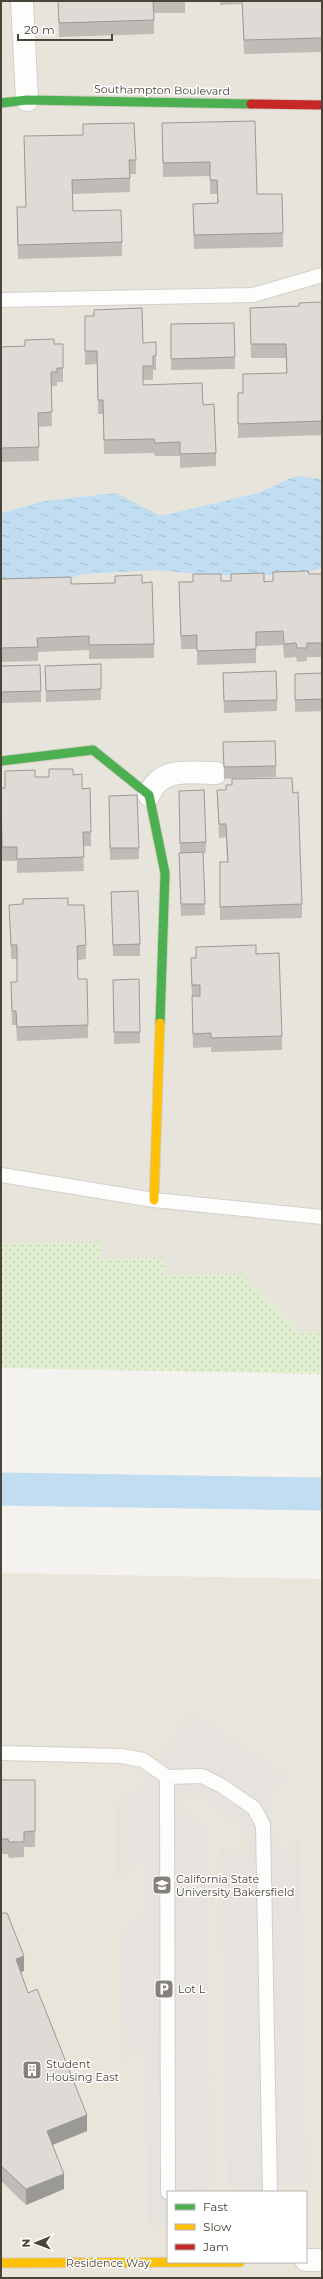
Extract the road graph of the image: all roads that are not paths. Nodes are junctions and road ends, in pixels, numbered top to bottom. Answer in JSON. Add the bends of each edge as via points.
{"nodes":[{"id":1,"x":22,"y":1,"type":"edge"},
{"id":2,"x":27,"y":100,"type":"junction"},
{"id":3,"x":1,"y":103,"type":"edge"},
{"id":4,"x":322,"y":105,"type":"edge"},
{"id":5,"x":322,"y":275,"type":"edge"},
{"id":6,"x":1,"y":300,"type":"edge"},
{"id":7,"x":1,"y":761,"type":"edge"},
{"id":8,"x":216,"y":773,"type":"dead end"},
{"id":9,"x":149,"y":795,"type":"junction"},
{"id":10,"x":1,"y":1175,"type":"edge"},
{"id":11,"x":154,"y":1200,"type":"junction"},
{"id":12,"x":322,"y":1217,"type":"edge"},
{"id":13,"x":1,"y":1753,"type":"edge"},
{"id":14,"x":167,"y":1777,"type":"junction"},
{"id":15,"x":168,"y":2191,"type":"edge"},
{"id":16,"x":270,"y":2191,"type":"edge"},
{"id":17,"x":307,"y":2260,"type":"edge"},
{"id":18,"x":322,"y":2260,"type":"edge"},
{"id":19,"x":167,"y":2262,"type":"edge"},
{"id":20,"x":1,"y":2263,"type":"edge"}],
"edges":[{"from":1,"to":2,"type":"street"},
{"from":2,"to":3,"type":"street","name":"Southampton Boulevard"},
{"from":2,"to":4,"type":"street","name":"Southampton Boulevard"},
{"from":5,"to":6,"type":"lane","via":[[253,295]]},
{"from":7,"to":9,"type":"street","via":[[94,750]]},
{"from":8,"to":9,"type":"street","via":[[168,774],[153,785]]},
{"from":9,"to":11,"type":"street","via":[[165,873]]},
{"from":10,"to":11,"type":"lane"},
{"from":11,"to":12,"type":"lane"},
{"from":13,"to":14,"type":"lane","via":[[121,1756],[143,1760]]},
{"from":14,"to":15,"type":"lane"},
{"from":14,"to":16,"type":"lane","via":[[202,1776],[222,1786],[254,1808],[263,1825]]},
{"from":17,"to":18,"type":"street"},
{"from":19,"to":20,"type":"street","name":"Residence Way"}]}
